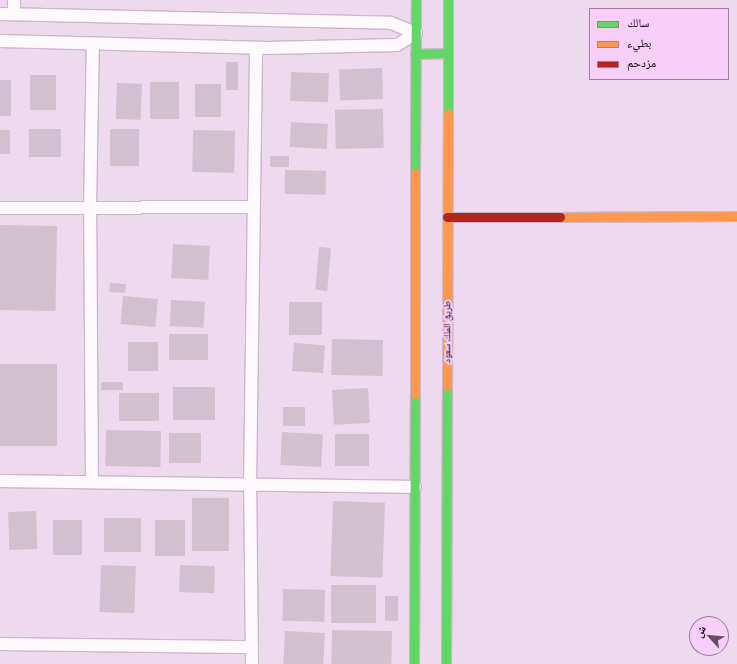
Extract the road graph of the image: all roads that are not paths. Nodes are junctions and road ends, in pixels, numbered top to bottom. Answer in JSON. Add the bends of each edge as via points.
{"nodes":[{"id":1,"x":14,"y":0,"type":"edge"},
{"id":2,"x":416,"y":0,"type":"edge"},
{"id":3,"x":448,"y":0,"type":"edge"},
{"id":4,"x":0,"y":14,"type":"edge"},
{"id":5,"x":14,"y":14,"type":"junction"},
{"id":6,"x":416,"y":33,"type":"junction"},
{"id":7,"x":0,"y":41,"type":"edge"},
{"id":8,"x":93,"y":44,"type":"junction"},
{"id":9,"x":256,"y":48,"type":"junction"},
{"id":10,"x":447,"y":53,"type":"junction"},
{"id":11,"x":415,"y":54,"type":"junction"},
{"id":12,"x":254,"y":206,"type":"junction"},
{"id":13,"x":0,"y":208,"type":"edge"},
{"id":14,"x":90,"y":208,"type":"junction"},
{"id":15,"x":737,"y":216,"type":"edge"},
{"id":16,"x":447,"y":217,"type":"junction"},
{"id":17,"x":0,"y":481,"type":"edge"},
{"id":18,"x":92,"y":482,"type":"junction"},
{"id":19,"x":250,"y":484,"type":"junction"},
{"id":20,"x":414,"y":487,"type":"junction"},
{"id":21,"x":0,"y":644,"type":"edge"},
{"id":22,"x":252,"y":647,"type":"junction"},
{"id":23,"x":252,"y":664,"type":"edge"},
{"id":24,"x":414,"y":664,"type":"edge"},
{"id":25,"x":446,"y":664,"type":"edge"}],
"edges":[{"from":1,"to":5,"type":"street"},
{"from":2,"to":6,"type":"main road"},
{"from":3,"to":10,"type":"main road","name":"طريق الملك سعود"},
{"from":4,"to":5,"type":"street"},
{"from":5,"to":6,"type":"street","via":[[391,23]]},
{"from":6,"to":9,"type":"street","via":[[397,45]]},
{"from":6,"to":11,"type":"main road"},
{"from":7,"to":8,"type":"street"},
{"from":8,"to":9,"type":"street"},
{"from":8,"to":14,"type":"street"},
{"from":9,"to":12,"type":"street"},
{"from":10,"to":11,"type":"main road"},
{"from":10,"to":16,"type":"main road","name":"طريق الملك سعود"},
{"from":11,"to":20,"type":"main road"},
{"from":12,"to":14,"type":"street"},
{"from":12,"to":19,"type":"street"},
{"from":13,"to":14,"type":"street"},
{"from":14,"to":18,"type":"street"},
{"from":15,"to":16,"type":"main road"},
{"from":16,"to":25,"type":"main road","name":"طريق الملك سعود"},
{"from":17,"to":18,"type":"street"},
{"from":18,"to":19,"type":"street"},
{"from":19,"to":20,"type":"street"},
{"from":19,"to":22,"type":"street"},
{"from":20,"to":24,"type":"main road"},
{"from":21,"to":22,"type":"street"},
{"from":22,"to":23,"type":"street"}]}
